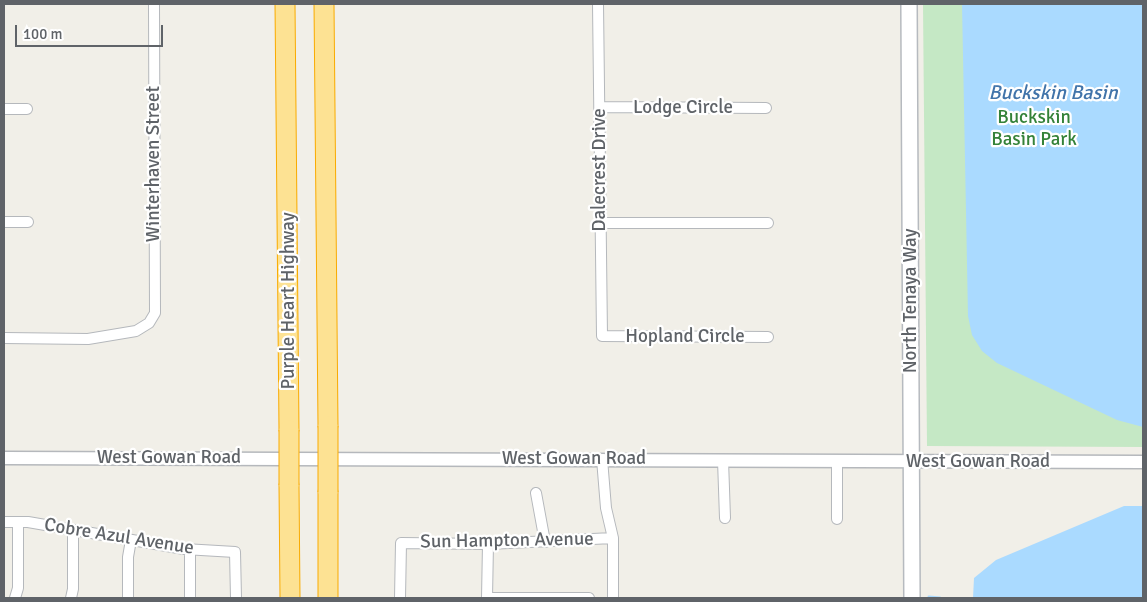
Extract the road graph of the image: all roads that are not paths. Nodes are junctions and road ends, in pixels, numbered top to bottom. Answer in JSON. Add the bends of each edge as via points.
{"nodes":[{"id":1,"x":154,"y":4,"type":"edge"},
{"id":2,"x":279,"y":4,"type":"edge"},
{"id":3,"x":285,"y":4,"type":"edge"},
{"id":4,"x":324,"y":4,"type":"edge"},
{"id":5,"x":598,"y":4,"type":"edge"},
{"id":6,"x":909,"y":4,"type":"edge"},
{"id":7,"x":286,"y":87,"type":"junction"},
{"id":8,"x":600,"y":107,"type":"junction"},
{"id":9,"x":766,"y":108,"type":"dead end"},
{"id":10,"x":4,"y":109,"type":"edge"},
{"id":11,"x":27,"y":109,"type":"dead end"},
{"id":12,"x":4,"y":222,"type":"edge"},
{"id":13,"x":28,"y":222,"type":"dead end"},
{"id":14,"x":600,"y":223,"type":"junction"},
{"id":15,"x":768,"y":223,"type":"dead end"},
{"id":16,"x":602,"y":336,"type":"joint"},
{"id":17,"x":768,"y":337,"type":"dead end"},
{"id":18,"x":4,"y":338,"type":"edge"},
{"id":19,"x":4,"y":458,"type":"edge"},
{"id":20,"x":602,"y":460,"type":"junction"},
{"id":21,"x":723,"y":460,"type":"junction"},
{"id":22,"x":837,"y":461,"type":"junction"},
{"id":23,"x":912,"y":462,"type":"junction"},
{"id":24,"x":1143,"y":462,"type":"edge"},
{"id":25,"x":536,"y":493,"type":"dead end"},
{"id":26,"x":725,"y":518,"type":"dead end"},
{"id":27,"x":837,"y":519,"type":"dead end"},
{"id":28,"x":4,"y":522,"type":"edge"},
{"id":29,"x":18,"y":522,"type":"junction"},
{"id":30,"x":73,"y":530,"type":"junction"},
{"id":31,"x":613,"y":538,"type":"junction"},
{"id":32,"x":131,"y":540,"type":"junction"},
{"id":33,"x":545,"y":542,"type":"junction"},
{"id":34,"x":488,"y":544,"type":"junction"},
{"id":35,"x":190,"y":549,"type":"junction"},
{"id":36,"x":16,"y":598,"type":"edge"},
{"id":37,"x":72,"y":598,"type":"edge"},
{"id":38,"x":128,"y":598,"type":"edge"},
{"id":39,"x":190,"y":598,"type":"edge"},
{"id":40,"x":236,"y":598,"type":"edge"},
{"id":41,"x":290,"y":598,"type":"edge"},
{"id":42,"x":328,"y":598,"type":"edge"},
{"id":43,"x":400,"y":598,"type":"edge"},
{"id":44,"x":487,"y":598,"type":"edge"},
{"id":45,"x":549,"y":598,"type":"edge"},
{"id":46,"x":589,"y":598,"type":"edge"},
{"id":47,"x":613,"y":598,"type":"edge"},
{"id":48,"x":912,"y":598,"type":"edge"}],
"edges":[{"from":1,"to":18,"type":"street","name":"Winterhaven Street","via":[[155,313],[149,324],[136,331],[88,339]]},
{"from":2,"to":7,"type":"highway"},
{"from":3,"to":7,"type":"highway","name":"Purple Heart Highway"},
{"from":4,"to":42,"type":"highway","name":"Purple Heart Highway","bridge":true},
{"from":5,"to":8,"type":"street","name":"Dalecrest Drive"},
{"from":6,"to":23,"type":"main road","name":"North Tenaya Way"},
{"from":7,"to":41,"type":"highway","name":"Purple Heart Highway","bridge":true},
{"from":8,"to":9,"type":"street","name":"Lodge Circle"},
{"from":8,"to":14,"type":"street","name":"Dalecrest Drive"},
{"from":10,"to":11,"type":"street"},
{"from":12,"to":13,"type":"street"},
{"from":14,"to":15,"type":"street"},
{"from":14,"to":16,"type":"street","name":"Dalecrest Drive"},
{"from":16,"to":17,"type":"street","name":"Hopland Circle"},
{"from":19,"to":20,"type":"street","name":"West Gowan Road"},
{"from":20,"to":21,"type":"street","name":"West Gowan Road"},
{"from":20,"to":31,"type":"street","via":[[606,508]]},
{"from":21,"to":22,"type":"street","name":"West Gowan Road"},
{"from":21,"to":26,"type":"street"},
{"from":22,"to":23,"type":"street","name":"West Gowan Road"},
{"from":22,"to":27,"type":"street"},
{"from":23,"to":24,"type":"street","name":"West Gowan Road"},
{"from":23,"to":48,"type":"main road","name":"North Tenaya Way"},
{"from":25,"to":33,"type":"street"},
{"from":28,"to":29,"type":"street","name":"Cobre Azul Avenue"},
{"from":29,"to":30,"type":"street","name":"Cobre Azul Avenue"},
{"from":29,"to":36,"type":"street"},
{"from":30,"to":32,"type":"street","name":"Cobre Azul Avenue"},
{"from":30,"to":37,"type":"street"},
{"from":31,"to":33,"type":"street","name":"Sun Hampton Avenue"},
{"from":31,"to":47,"type":"street"},
{"from":32,"to":35,"type":"street","name":"Cobre Azul Avenue"},
{"from":32,"to":38,"type":"street"},
{"from":33,"to":34,"type":"street","name":"Sun Hampton Avenue"},
{"from":34,"to":43,"type":"street","name":"Sun Hampton Avenue","via":[[402,544]]},
{"from":34,"to":44,"type":"street"},
{"from":35,"to":39,"type":"street"},
{"from":35,"to":40,"type":"street","name":"Cobre Azul Avenue","via":[[235,552]]},
{"from":44,"to":45,"type":"street"},
{"from":45,"to":46,"type":"street"}]}
